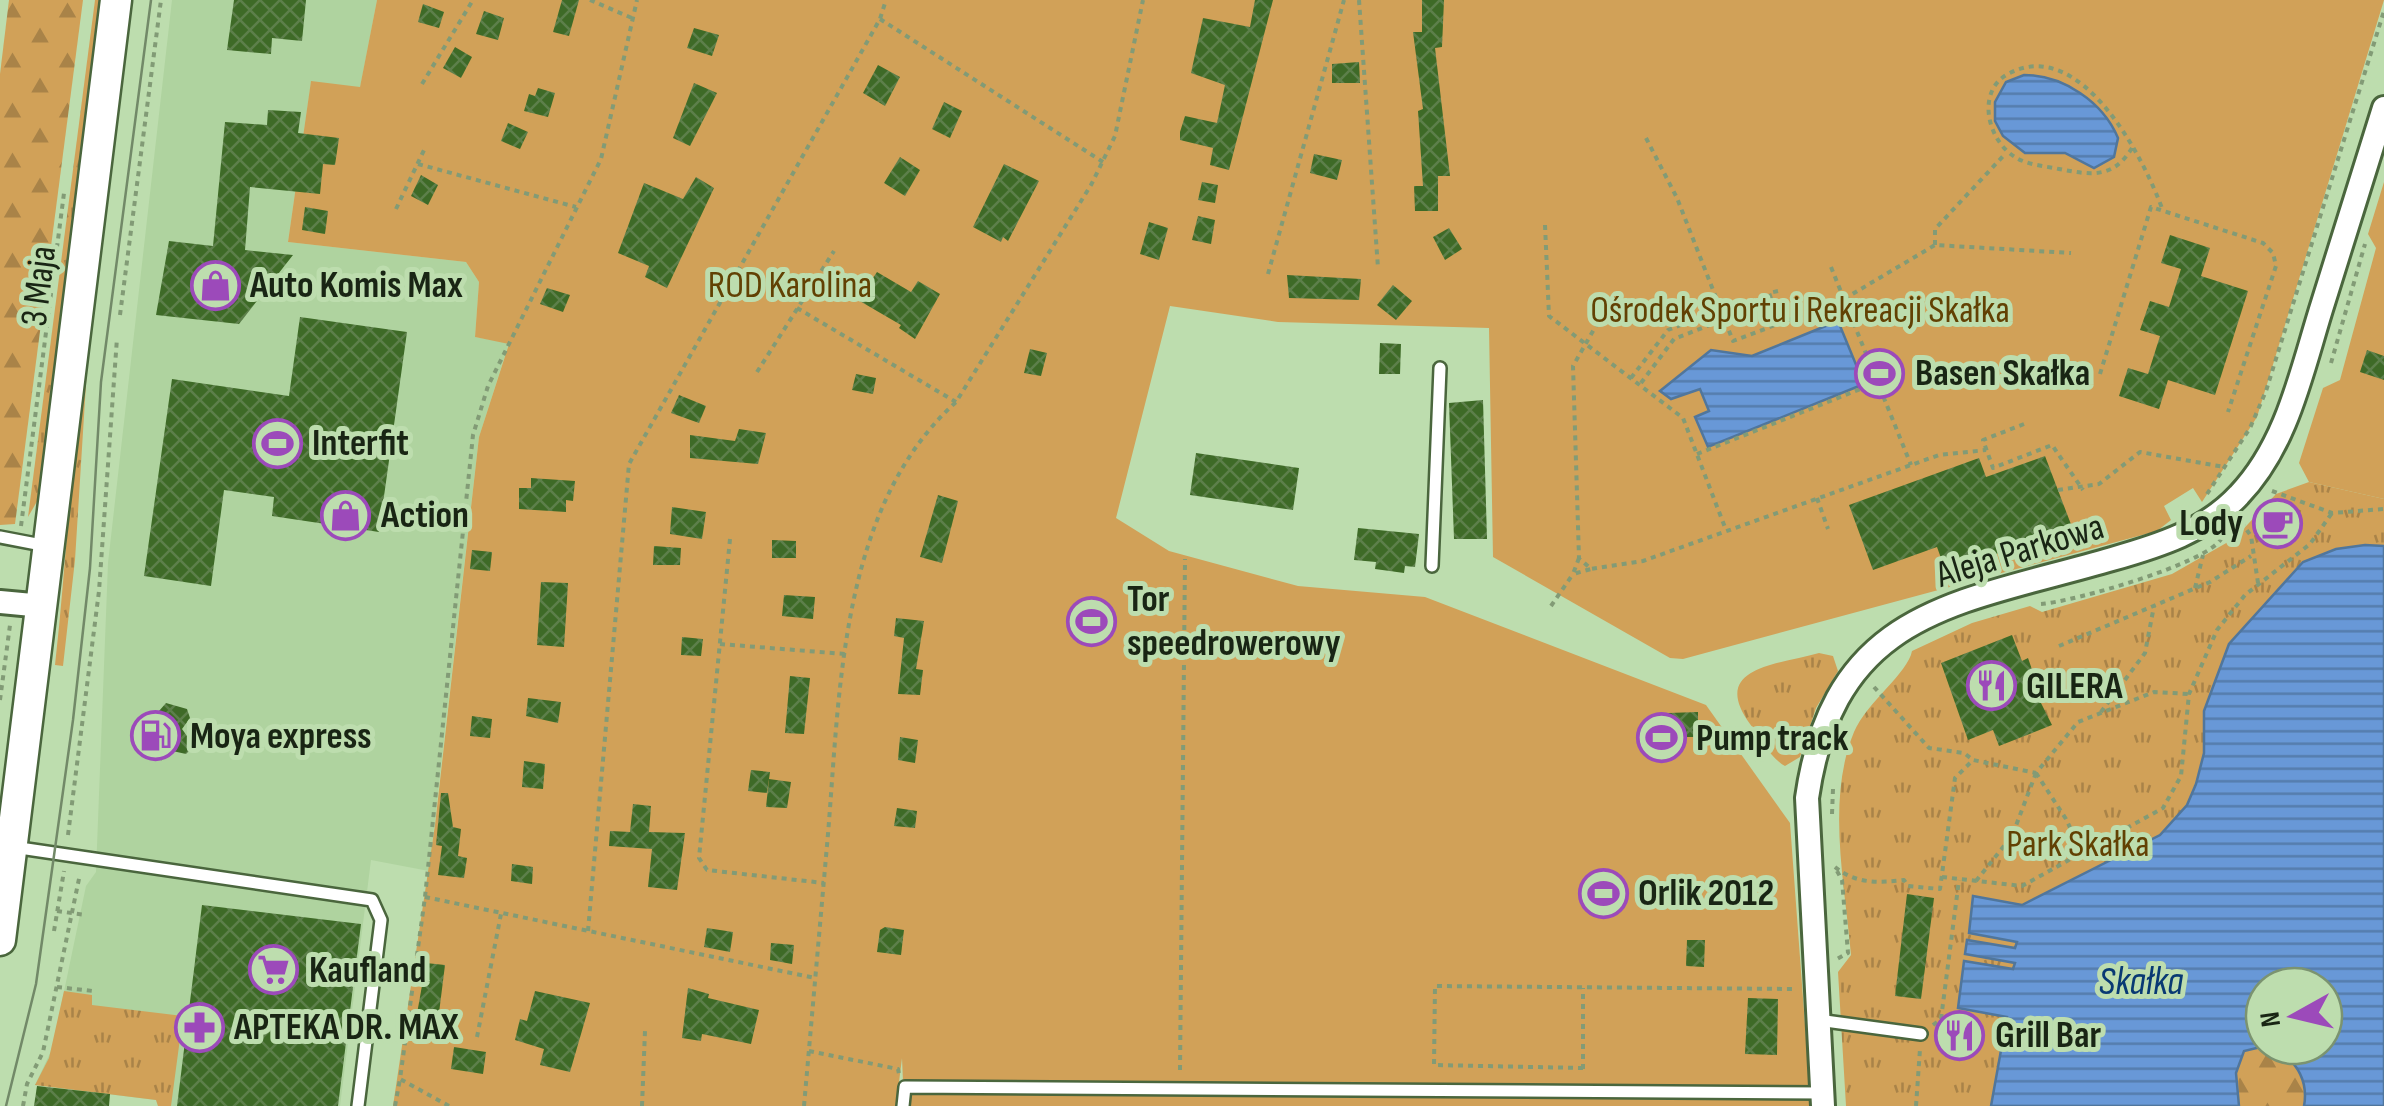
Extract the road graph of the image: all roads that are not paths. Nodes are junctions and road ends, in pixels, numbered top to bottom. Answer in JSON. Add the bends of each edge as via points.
{"nodes":[{"id":1,"x":116,"y":0,"type":"edge"},
{"id":2,"x":2384,"y":108,"type":"edge"},
{"id":3,"x":1440,"y":368,"type":"dead end"},
{"id":4,"x":0,"y":537,"type":"edge"},
{"id":5,"x":52,"y":547,"type":"junction"},
{"id":6,"x":1432,"y":566,"type":"dead end"},
{"id":7,"x":43,"y":606,"type":"junction"},
{"id":8,"x":6,"y":608,"type":"edge"},
{"id":9,"x":6,"y":846,"type":"edge"},
{"id":10,"x":0,"y":940,"type":"edge"},
{"id":11,"x":1818,"y":1020,"type":"junction"},
{"id":12,"x":1921,"y":1034,"type":"road end"},
{"id":13,"x":1823,"y":1100,"type":"edge"},
{"id":14,"x":358,"y":1106,"type":"edge"},
{"id":15,"x":903,"y":1106,"type":"edge"}],
"edges":[{"from":1,"to":5,"type":"street","name":"3 Maja","via":[[62,416]]},
{"from":2,"to":11,"type":"street","name":"Aleja Parkowa","via":[[2292,400],[2270,454],[2240,495],[2176,539],[1903,626],[1836,694],[1813,753],[1807,798]]},
{"from":3,"to":6,"type":"lane"},
{"from":4,"to":5,"type":"lane"},
{"from":5,"to":7,"type":"street","name":"3 Maja"},
{"from":7,"to":8,"type":"street"},
{"from":7,"to":9,"type":"street","name":"3 Maja"},
{"from":9,"to":10,"type":"street","name":"3 Maja"},
{"from":9,"to":14,"type":"lane","via":[[372,900],[381,920]]},
{"from":11,"to":12,"type":"lane"},
{"from":11,"to":13,"type":"street","name":"Aleja Parkowa"},
{"from":13,"to":15,"type":"lane","via":[[905,1087]]}]}
